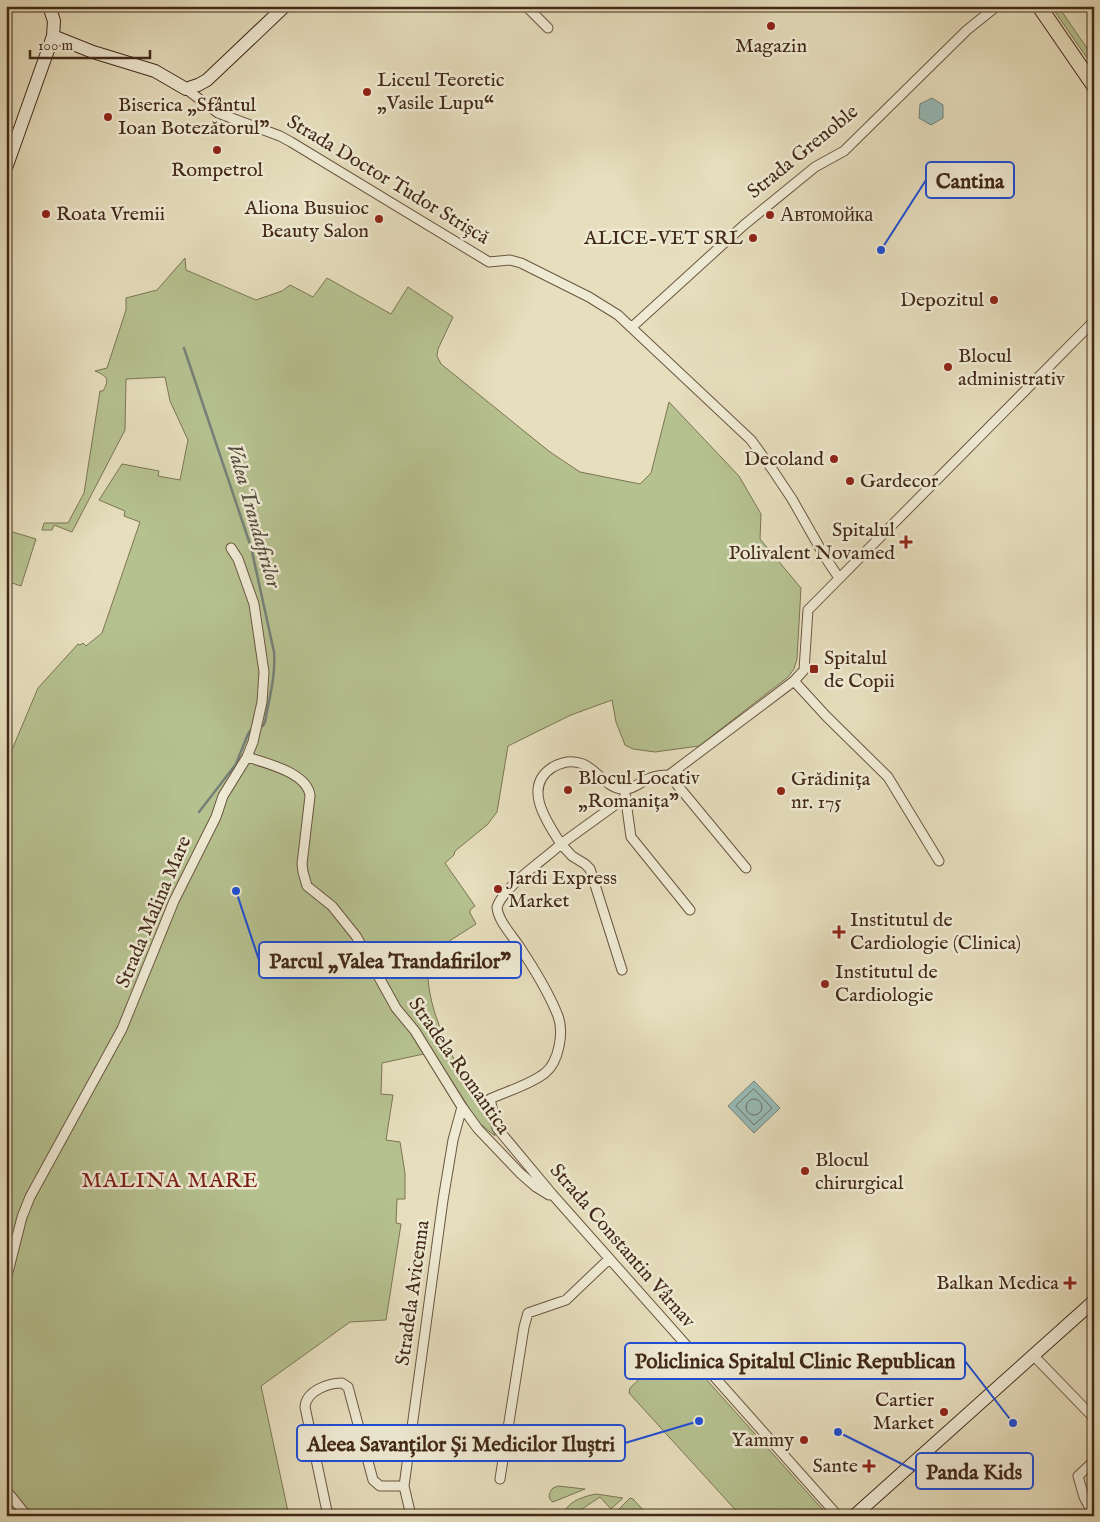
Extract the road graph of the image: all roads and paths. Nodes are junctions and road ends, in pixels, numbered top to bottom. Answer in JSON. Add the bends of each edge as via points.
{"nodes":[{"id":1,"x":49,"y":6,"type":"edge"},
{"id":2,"x":285,"y":6,"type":"edge"},
{"id":3,"x":526,"y":6,"type":"edge"},
{"id":4,"x":997,"y":6,"type":"edge"},
{"id":5,"x":1039,"y":6,"type":"edge"},
{"id":6,"x":548,"y":28,"type":"dead end"},
{"id":7,"x":52,"y":36,"type":"junction"},
{"id":8,"x":1094,"y":86,"type":"edge"},
{"id":9,"x":186,"y":89,"type":"junction"},
{"id":10,"x":6,"y":168,"type":"edge"},
{"id":11,"x":1094,"y":320,"type":"edge"},
{"id":12,"x":632,"y":327,"type":"junction"},
{"id":13,"x":230,"y":548,"type":"dead end"},
{"id":14,"x":839,"y":578,"type":"junction"},
{"id":15,"x":794,"y":681,"type":"junction"},
{"id":16,"x":246,"y":757,"type":"junction"},
{"id":17,"x":669,"y":775,"type":"junction"},
{"id":18,"x":625,"y":793,"type":"junction"},
{"id":19,"x":561,"y":844,"type":"junction"},
{"id":20,"x":939,"y":861,"type":"dead end"},
{"id":21,"x":746,"y":868,"type":"dead end"},
{"id":22,"x":690,"y":910,"type":"dead end"},
{"id":23,"x":622,"y":970,"type":"dead end"},
{"id":24,"x":462,"y":1107,"type":"junction"},
{"id":25,"x":556,"y":1199,"type":"junction"},
{"id":26,"x":609,"y":1259,"type":"junction"},
{"id":27,"x":7,"y":1279,"type":"edge"},
{"id":28,"x":1094,"y":1301,"type":"edge"},
{"id":29,"x":1034,"y":1354,"type":"junction"},
{"id":30,"x":1094,"y":1418,"type":"edge"},
{"id":31,"x":1094,"y":1461,"type":"edge"},
{"id":32,"x":500,"y":1479,"type":"dead end"},
{"id":33,"x":404,"y":1486,"type":"junction"},
{"id":34,"x":6,"y":1490,"type":"edge"},
{"id":35,"x":1094,"y":1515,"type":"edge"},
{"id":36,"x":27,"y":1516,"type":"edge"},
{"id":37,"x":328,"y":1516,"type":"edge"},
{"id":38,"x":410,"y":1516,"type":"edge"},
{"id":39,"x":838,"y":1516,"type":"edge"},
{"id":40,"x":854,"y":1516,"type":"edge"}],
"edges":[{"from":1,"to":7,"type":"main road","via":[[54,21]]},
{"from":2,"to":9,"type":"main road","via":[[207,80]]},
{"from":3,"to":6,"type":"street"},
{"from":4,"to":12,"type":"street","name":"Strada Grenoble","via":[[967,30],[844,151],[816,167],[744,226]]},
{"from":5,"to":8,"type":"main road"},
{"from":7,"to":9,"type":"main road","name":"Strada Doctor Tudor Strișcă","via":[[155,70]]},
{"from":7,"to":10,"type":"main road"},
{"from":9,"to":12,"type":"street","name":"Strada Doctor Tudor Strișcă","via":[[218,113],[291,142],[488,262],[510,260],[522,263],[594,300]]},
{"from":11,"to":14,"type":"street"},
{"from":12,"to":14,"type":"street","name":"Strada Doctor Tudor Strișcă","via":[[751,440],[792,499]]},
{"from":13,"to":16,"type":"street","name":"Strada Malina Mare","via":[[238,559],[254,604],[264,672],[257,728]]},
{"from":14,"to":15,"type":"street","via":[[808,610],[804,670]]},
{"from":15,"to":17,"type":"street"},
{"from":15,"to":20,"type":"street","via":[[888,777]]},
{"from":16,"to":24,"type":"street","name":"Stradela Romantica","via":[[271,764],[298,777],[308,786],[310,796],[302,864],[307,886],[332,906],[356,936],[396,1008],[415,1031]]},
{"from":16,"to":27,"type":"street","name":"Strada Malina Mare","via":[[223,796],[216,817],[174,901],[122,1029],[30,1197]]},
{"from":17,"to":18,"type":"street","via":[[650,778]]},
{"from":17,"to":21,"type":"street"},
{"from":18,"to":19,"type":"street"},
{"from":18,"to":19,"type":"street","via":[[589,767],[578,763],[564,763],[548,771],[542,776],[538,802]]},
{"from":18,"to":22,"type":"street","via":[[631,837]]},
{"from":19,"to":23,"type":"street","via":[[590,869]]},
{"from":19,"to":25,"type":"street","name":"Strada Constantin Vârnav","via":[[516,882],[497,907],[499,916],[529,961],[559,1017],[556,1055],[545,1073],[490,1099],[497,1128]]},
{"from":24,"to":25,"type":"street","name":"Stradela Romantica","via":[[478,1129],[520,1173]]},
{"from":24,"to":33,"type":"street","name":"Stradela Avicenna","via":[[452,1140]]},
{"from":25,"to":26,"type":"street","name":"Strada Constantin Vârnav"},
{"from":26,"to":32,"type":"street","via":[[566,1300],[528,1313]]},
{"from":26,"to":39,"type":"street","name":"Strada Constantin Vârnav"},
{"from":28,"to":29,"type":"main road"},
{"from":29,"to":30,"type":"street"},
{"from":29,"to":40,"type":"main road"},
{"from":31,"to":35,"type":"street","via":[[1078,1476]]},
{"from":33,"to":37,"type":"street","via":[[380,1486],[373,1480],[348,1387],[342,1383],[330,1384],[314,1392],[305,1402]]},
{"from":33,"to":38,"type":"street","name":"Stradela Avicenna"},
{"from":34,"to":36,"type":"street"}]}
